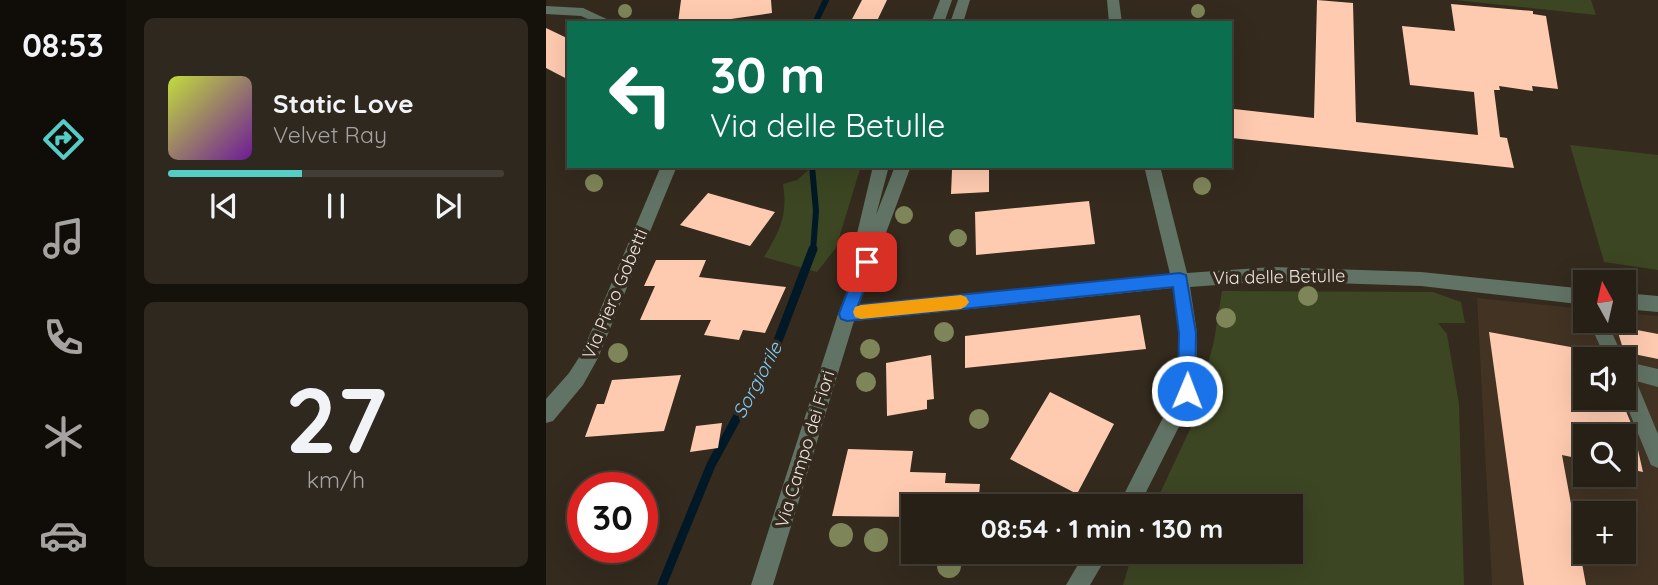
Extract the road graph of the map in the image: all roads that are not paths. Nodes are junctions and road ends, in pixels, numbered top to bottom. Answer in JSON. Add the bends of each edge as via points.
{"nodes":[{"id":1,"x":946,"y":0,"type":"edge"},
{"id":2,"x":964,"y":0,"type":"edge"},
{"id":3,"x":1113,"y":0,"type":"edge"},
{"id":4,"x":546,"y":10,"type":"edge"},
{"id":5,"x":604,"y":21,"type":"edge"},
{"id":6,"x":938,"y":21,"type":"edge"},
{"id":7,"x":957,"y":21,"type":"edge"},
{"id":8,"x":1116,"y":21,"type":"edge"},
{"id":9,"x":668,"y":168,"type":"edge"},
{"id":10,"x":880,"y":168,"type":"edge"},
{"id":11,"x":903,"y":168,"type":"edge"},
{"id":12,"x":1152,"y":168,"type":"edge"},
{"id":13,"x":1180,"y":280,"type":"junction"},
{"id":14,"x":1573,"y":296,"type":"edge"},
{"id":15,"x":1636,"y":302,"type":"edge"},
{"id":16,"x":1658,"y":304,"type":"edge"},
{"id":17,"x":847,"y":314,"type":"junction"},
{"id":18,"x":1636,"y":373,"type":"edge"},
{"id":19,"x":1658,"y":378,"type":"edge"},
{"id":20,"x":1636,"y":403,"type":"edge"},
{"id":21,"x":546,"y":414,"type":"edge"},
{"id":22,"x":1656,"y":447,"type":"edge"},
{"id":23,"x":1134,"y":494,"type":"edge"},
{"id":24,"x":1090,"y":564,"type":"edge"},
{"id":25,"x":762,"y":585,"type":"edge"},
{"id":26,"x":1077,"y":585,"type":"edge"}],
"edges":[{"from":1,"to":6,"type":"street"},
{"from":2,"to":7,"type":"street"},
{"from":3,"to":8,"type":"street"},
{"from":4,"to":5,"type":"street","via":[[583,12]]},
{"from":9,"to":21,"type":"street","name":"Via Piero Gobetti","via":[[589,358]]},
{"from":10,"to":17,"type":"street","name":"Via Campo dei Fiori"},
{"from":11,"to":17,"type":"street","name":"Via Campo dei Fiori"},
{"from":12,"to":13,"type":"street"},
{"from":13,"to":14,"type":"street","name":"Via delle Betulle","via":[[1321,275],[1421,279]]},
{"from":13,"to":17,"type":"street","name":"Via delle Betulle"},
{"from":13,"to":23,"type":"street","via":[[1188,333],[1187,391]]},
{"from":15,"to":16,"type":"street"},
{"from":17,"to":25,"type":"street","name":"Via Campo dei Fiori"},
{"from":18,"to":19,"type":"street"},
{"from":20,"to":22,"type":"street"},
{"from":24,"to":26,"type":"street"}]}
